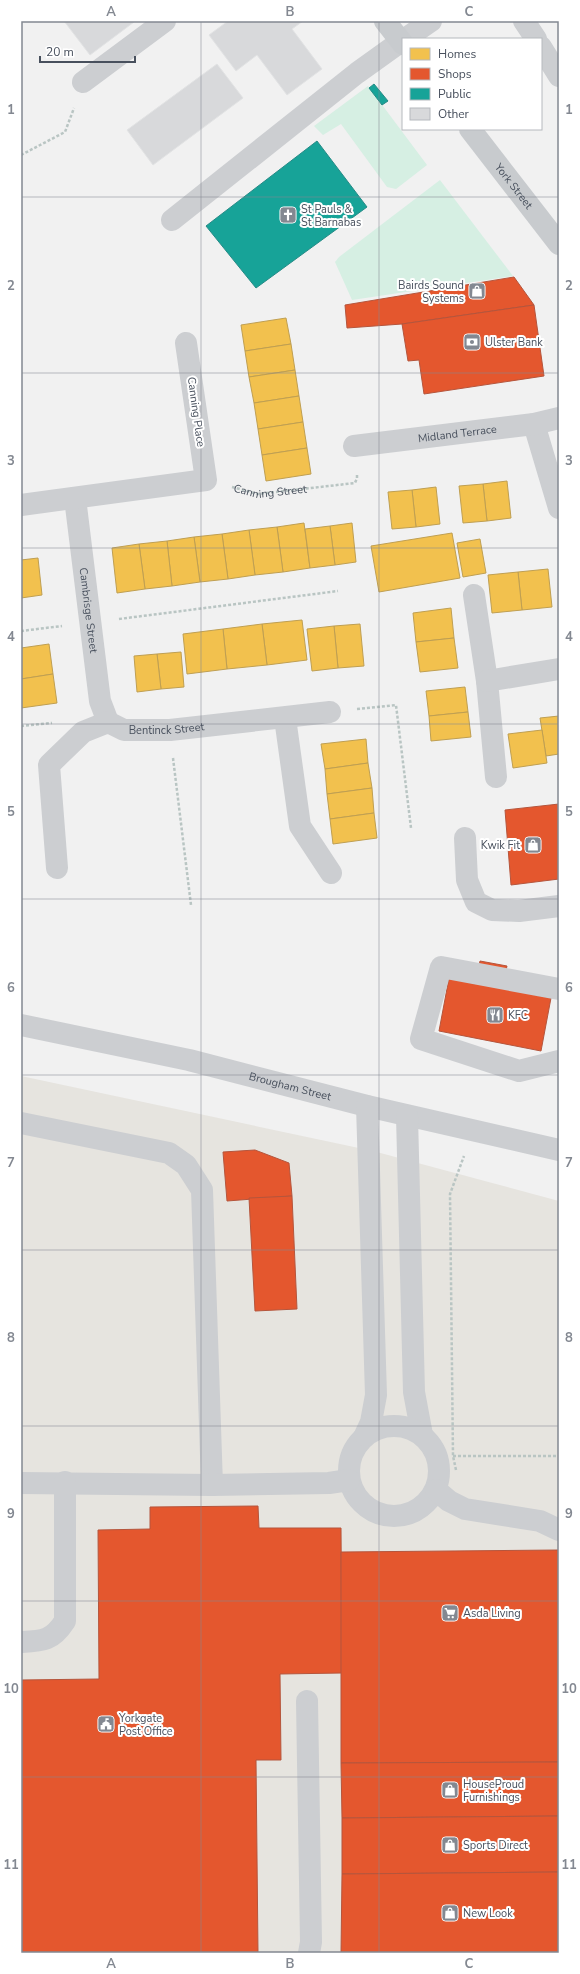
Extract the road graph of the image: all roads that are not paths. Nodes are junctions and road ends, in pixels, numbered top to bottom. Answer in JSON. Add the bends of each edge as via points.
{"nodes":[{"id":1,"x":165,"y":21,"type":"edge"},
{"id":2,"x":385,"y":21,"type":"edge"},
{"id":3,"x":430,"y":21,"type":"edge"},
{"id":4,"x":524,"y":21,"type":"edge"},
{"id":5,"x":407,"y":38,"type":"edge"},
{"id":6,"x":535,"y":38,"type":"edge"},
{"id":7,"x":402,"y":40,"type":"edge"},
{"id":8,"x":402,"y":42,"type":"edge"},
{"id":9,"x":542,"y":49,"type":"edge"},
{"id":10,"x":559,"y":76,"type":"edge"},
{"id":11,"x":83,"y":82,"type":"road end"},
{"id":12,"x":471,"y":130,"type":"edge"},
{"id":13,"x":172,"y":220,"type":"dead end"},
{"id":14,"x":559,"y":244,"type":"edge"},
{"id":15,"x":186,"y":343,"type":"dead end"},
{"id":16,"x":559,"y":418,"type":"edge"},
{"id":17,"x":534,"y":424,"type":"junction"},
{"id":18,"x":354,"y":446,"type":"road end"},
{"id":19,"x":75,"y":498,"type":"junction"},
{"id":20,"x":21,"y":505,"type":"edge"},
{"id":21,"x":559,"y":508,"type":"edge"},
{"id":22,"x":474,"y":595,"type":"dead end"},
{"id":23,"x":559,"y":669,"type":"edge"},
{"id":24,"x":487,"y":681,"type":"junction"},
{"id":25,"x":330,"y":712,"type":"road end"},
{"id":26,"x":285,"y":718,"type":"junction"},
{"id":27,"x":108,"y":722,"type":"junction"},
{"id":28,"x":496,"y":778,"type":"dead end"},
{"id":29,"x":465,"y":838,"type":"dead end"},
{"id":30,"x":57,"y":868,"type":"dead end"},
{"id":31,"x":331,"y":873,"type":"dead end"},
{"id":32,"x":559,"y":906,"type":"edge"},
{"id":33,"x":559,"y":989,"type":"edge"},
{"id":34,"x":21,"y":1025,"type":"edge"},
{"id":35,"x":559,"y":1061,"type":"edge"},
{"id":36,"x":367,"y":1106,"type":"junction"},
{"id":37,"x":406,"y":1116,"type":"junction"},
{"id":38,"x":21,"y":1123,"type":"edge"},
{"id":39,"x":559,"y":1150,"type":"edge"},
{"id":40,"x":422,"y":1434,"type":"junction"},
{"id":41,"x":365,"y":1435,"type":"junction"},
{"id":42,"x":349,"y":1480,"type":"junction"},
{"id":43,"x":65,"y":1482,"type":"junction"},
{"id":44,"x":21,"y":1483,"type":"edge"},
{"id":45,"x":212,"y":1485,"type":"junction"},
{"id":46,"x":436,"y":1490,"type":"junction"},
{"id":47,"x":559,"y":1530,"type":"edge"},
{"id":48,"x":21,"y":1642,"type":"edge"},
{"id":49,"x":307,"y":1701,"type":"dead end"},
{"id":50,"x":309,"y":1953,"type":"edge"}],
"edges":[{"from":1,"to":11,"type":"street"},
{"from":2,"to":7,"type":"main road"},
{"from":3,"to":5,"type":"street"},
{"from":4,"to":6,"type":"street"},
{"from":8,"to":13,"type":"street","via":[[357,73]]},
{"from":9,"to":10,"type":"street"},
{"from":12,"to":14,"type":"main road","name":"York Street"},
{"from":15,"to":19,"type":"street","name":"Canning Place","via":[[206,480]]},
{"from":16,"to":17,"type":"street","name":"Midland Terrace"},
{"from":17,"to":18,"type":"street","name":"Midland Terrace"},
{"from":17,"to":21,"type":"street"},
{"from":19,"to":20,"type":"street"},
{"from":19,"to":27,"type":"street","name":"Cambrisge Street","via":[[100,700]]},
{"from":22,"to":24,"type":"street"},
{"from":23,"to":24,"type":"street"},
{"from":24,"to":28,"type":"street"},
{"from":25,"to":26,"type":"street","name":"Bentinck Street"},
{"from":26,"to":27,"type":"street","name":"Bentinck Street","via":[[170,730],[124,730]]},
{"from":26,"to":31,"type":"street","via":[[300,826]]},
{"from":27,"to":30,"type":"street","via":[[83,732],[49,765]]},
{"from":29,"to":32,"type":"street","via":[[467,880],[476,902],[492,910],[519,911]]},
{"from":33,"to":35,"type":"street","via":[[441,967],[421,1038],[519,1071]]},
{"from":34,"to":36,"type":"street","name":"Brougham Street","via":[[189,1060]]},
{"from":36,"to":37,"type":"street","name":"Brougham Street"},
{"from":36,"to":41,"type":"street","via":[[376,1395],[371,1422]]},
{"from":37,"to":39,"type":"street","name":"Brougham Street"},
{"from":37,"to":40,"type":"street","via":[[414,1392]]},
{"from":38,"to":45,"type":"street","via":[[169,1153],[186,1165],[202,1190]]},
{"from":40,"to":41,"type":"street","via":[[393,1425],[378,1428]]},
{"from":40,"to":46,"type":"street","via":[[432,1446],[438,1460],[440,1475]]},
{"from":41,"to":42,"type":"street","via":[[355,1446],[349,1460]]},
{"from":42,"to":45,"type":"street","via":[[329,1483]]},
{"from":42,"to":46,"type":"street","via":[[360,1502],[371,1511],[386,1516],[401,1517],[415,1512],[427,1503]]},
{"from":43,"to":44,"type":"street"},
{"from":43,"to":45,"type":"street"},
{"from":43,"to":48,"type":"street","via":[[65,1621],[57,1633],[43,1641]]},
{"from":46,"to":47,"type":"street","via":[[465,1509],[540,1521]]},
{"from":49,"to":50,"type":"street","via":[[311,1942]]}]}
